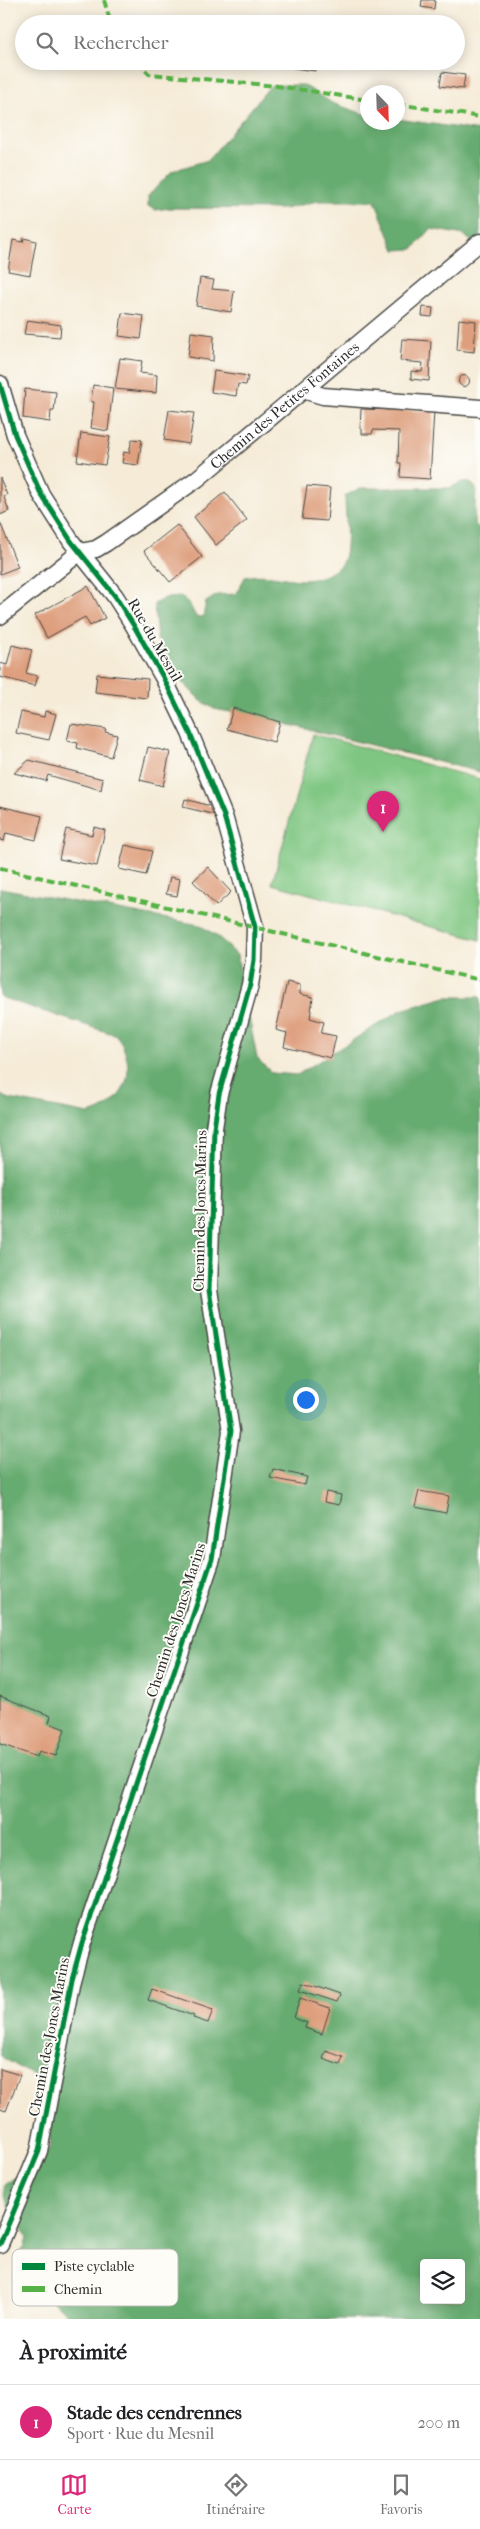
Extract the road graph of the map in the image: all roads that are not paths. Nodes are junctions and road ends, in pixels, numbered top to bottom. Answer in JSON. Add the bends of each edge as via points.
{"nodes":[{"id":1,"x":480,"y":242,"type":"edge"},
{"id":2,"x":0,"y":384,"type":"edge"},
{"id":3,"x":303,"y":390,"type":"junction"},
{"id":4,"x":480,"y":408,"type":"edge"},
{"id":5,"x":80,"y":552,"type":"junction"},
{"id":6,"x":0,"y":616,"type":"edge"},
{"id":7,"x":255,"y":927,"type":"joint"},
{"id":8,"x":0,"y":2244,"type":"edge"}],
"edges":[{"from":1,"to":3,"type":"street","name":"Chemin des Petites Fontaines"},
{"from":2,"to":5,"type":"street","name":"Rue du Mesnil","via":[[29,470],[52,512]]},
{"from":3,"to":4,"type":"street","via":[[323,396]]},
{"from":3,"to":5,"type":"street","name":"Chemin des Petites Fontaines","via":[[197,479],[106,543]]},
{"from":5,"to":6,"type":"street"},
{"from":5,"to":7,"type":"street","name":"Rue du Mesnil","via":[[134,626],[190,733],[224,816]]},
{"from":7,"to":8,"type":"street","name":"Chemin des Joncs Marins","via":[[250,985],[219,1094],[214,1128],[209,1290],[231,1431],[212,1559],[82,1943],[72,1979],[39,2151]]}]}
